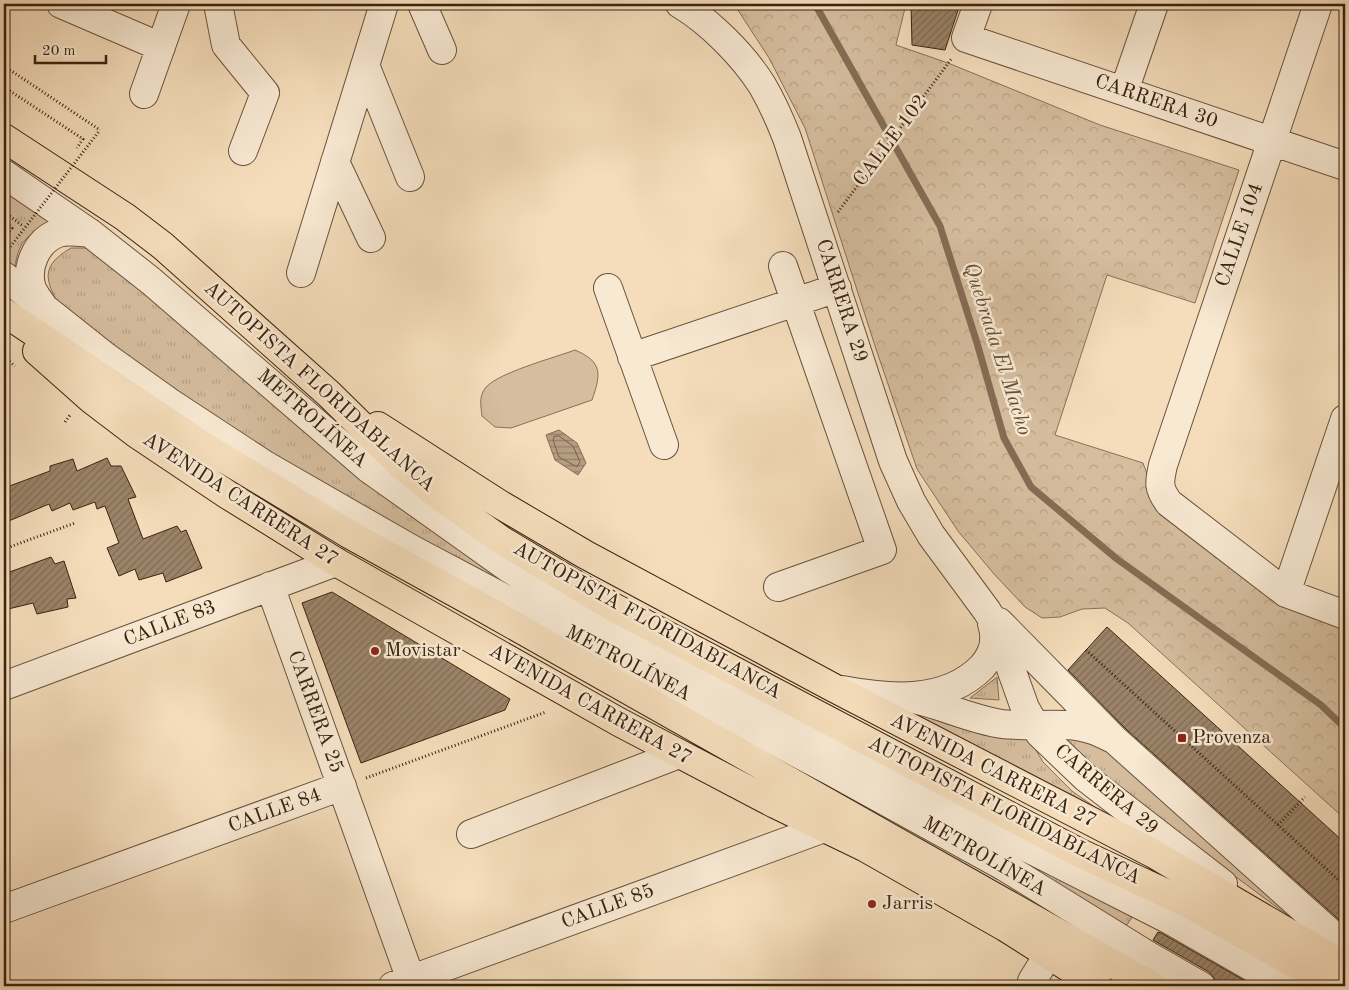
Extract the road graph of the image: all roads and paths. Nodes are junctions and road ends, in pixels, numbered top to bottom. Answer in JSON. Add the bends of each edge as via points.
{"nodes":[{"id":1,"x":62,"y":4,"type":"edge"},
{"id":2,"x":176,"y":4,"type":"edge"},
{"id":3,"x":218,"y":4,"type":"edge"},
{"id":4,"x":384,"y":4,"type":"edge"},
{"id":5,"x":422,"y":4,"type":"edge"},
{"id":6,"x":680,"y":4,"type":"edge"},
{"id":7,"x":978,"y":4,"type":"edge"},
{"id":8,"x":1154,"y":4,"type":"edge"},
{"id":9,"x":1318,"y":4,"type":"edge"},
{"id":10,"x":161,"y":46,"type":"junction"},
{"id":11,"x":442,"y":50,"type":"dead end"},
{"id":12,"x":948,"y":63,"type":"dead end"},
{"id":13,"x":365,"y":65,"type":"junction"},
{"id":14,"x":4,"y":66,"type":"edge"},
{"id":15,"x":4,"y":87,"type":"edge"},
{"id":16,"x":1124,"y":91,"type":"junction"},
{"id":17,"x":144,"y":94,"type":"dead end"},
{"id":18,"x":4,"y":138,"type":"edge"},
{"id":19,"x":1272,"y":141,"type":"junction"},
{"id":20,"x":77,"y":148,"type":"dead end"},
{"id":21,"x":243,"y":151,"type":"dead end"},
{"id":22,"x":335,"y":162,"type":"junction"},
{"id":23,"x":1345,"y":166,"type":"edge"},
{"id":24,"x":4,"y":174,"type":"edge"},
{"id":25,"x":410,"y":177,"type":"dead end"},
{"id":26,"x":4,"y":212,"type":"edge"},
{"id":27,"x":833,"y":218,"type":"dead end"},
{"id":28,"x":4,"y":221,"type":"edge"},
{"id":29,"x":25,"y":228,"type":"junction"},
{"id":30,"x":4,"y":231,"type":"edge"},
{"id":31,"x":90,"y":233,"type":"junction"},
{"id":32,"x":371,"y":238,"type":"dead end"},
{"id":33,"x":4,"y":255,"type":"edge"},
{"id":34,"x":782,"y":266,"type":"dead end"},
{"id":35,"x":301,"y":273,"type":"dead end"},
{"id":36,"x":4,"y":276,"type":"edge"},
{"id":37,"x":608,"y":288,"type":"dead end"},
{"id":38,"x":836,"y":288,"type":"junction"},
{"id":39,"x":795,"y":302,"type":"junction"},
{"id":40,"x":43,"y":306,"type":"junction"},
{"id":41,"x":4,"y":312,"type":"edge"},
{"id":42,"x":4,"y":322,"type":"edge"},
{"id":43,"x":632,"y":357,"type":"junction"},
{"id":44,"x":329,"y":394,"type":"junction"},
{"id":45,"x":1345,"y":419,"type":"edge"},
{"id":46,"x":664,"y":445,"type":"dead end"},
{"id":47,"x":75,"y":523,"type":"dead end"},
{"id":48,"x":4,"y":549,"type":"edge"},
{"id":49,"x":336,"y":562,"type":"junction"},
{"id":50,"x":270,"y":586,"type":"junction"},
{"id":51,"x":778,"y":587,"type":"dead end"},
{"id":52,"x":1286,"y":593,"type":"junction"},
{"id":53,"x":987,"y":611,"type":"junction"},
{"id":54,"x":1345,"y":615,"type":"edge"},
{"id":55,"x":1086,"y":650,"type":"dead end"},
{"id":56,"x":4,"y":686,"type":"edge"},
{"id":57,"x":834,"y":688,"type":"junction"},
{"id":58,"x":903,"y":697,"type":"junction"},
{"id":59,"x":546,"y":712,"type":"dead end"},
{"id":60,"x":1034,"y":726,"type":"junction"},
{"id":61,"x":1116,"y":741,"type":"junction"},
{"id":62,"x":679,"y":754,"type":"junction"},
{"id":63,"x":342,"y":786,"type":"junction"},
{"id":64,"x":1304,"y":797,"type":"dead end"},
{"id":65,"x":1278,"y":825,"type":"junction"},
{"id":66,"x":824,"y":828,"type":"junction"},
{"id":67,"x":471,"y":834,"type":"dead end"},
{"id":68,"x":1345,"y":886,"type":"edge"},
{"id":69,"x":4,"y":909,"type":"edge"},
{"id":70,"x":1280,"y":928,"type":"junction"},
{"id":71,"x":1345,"y":946,"type":"edge"},
{"id":72,"x":1048,"y":954,"type":"junction"},
{"id":73,"x":1345,"y":966,"type":"edge"},
{"id":74,"x":402,"y":983,"type":"edge"},
{"id":75,"x":1028,"y":984,"type":"edge"},
{"id":76,"x":1098,"y":986,"type":"edge"},
{"id":77,"x":1152,"y":986,"type":"edge"},
{"id":78,"x":1201,"y":986,"type":"edge"},
{"id":79,"x":1285,"y":986,"type":"edge"},
{"id":80,"x":1333,"y":986,"type":"edge"}],
"edges":[{"from":1,"to":10,"type":"street"},
{"from":2,"to":10,"type":"street"},
{"from":3,"to":21,"type":"street","via":[[226,45],[265,93]]},
{"from":4,"to":13,"type":"street"},
{"from":5,"to":11,"type":"street"},
{"from":6,"to":38,"type":"street","name":"CARRERA 29","via":[[702,20],[746,63],[771,101],[787,138]]},
{"from":7,"to":16,"type":"street","name":"CARRERA 30","via":[[966,38]]},
{"from":8,"to":16,"type":"street"},
{"from":9,"to":19,"type":"street","name":"CALLE 104"},
{"from":10,"to":17,"type":"street"},
{"from":12,"to":27,"type":"path","name":"CALLE 102"},
{"from":13,"to":22,"type":"street"},
{"from":13,"to":25,"type":"street"},
{"from":14,"to":29,"type":"path","bridge":true,"via":[[100,130]]},
{"from":15,"to":20,"type":"path","via":[[83,139]]},
{"from":16,"to":19,"type":"street","name":"CARRERA 30"},
{"from":18,"to":44,"type":"highway","name":"AUTOPISTA FLORIDABLANCA","via":[[143,231]]},
{"from":19,"to":23,"type":"street","name":"CARRERA 30"},
{"from":19,"to":52,"type":"street","name":"CALLE 104","via":[[1160,478],[1161,492],[1169,503]]},
{"from":22,"to":32,"type":"street"},
{"from":22,"to":35,"type":"street"},
{"from":24,"to":31,"type":"street","name":"METROLÍNEA"},
{"from":26,"to":29,"type":"path"},
{"from":28,"to":30,"type":"path","via":[[12,228],[7,234]]},
{"from":29,"to":33,"type":"path","bridge":true},
{"from":31,"to":40,"type":"street","name":"METROLÍNEA","via":[[58,233],[36,251],[30,277],[32,289]]},
{"from":31,"to":79,"type":"street","name":"METROLÍNEA","via":[[202,323],[368,468],[510,569],[588,616],[1170,920]]},
{"from":34,"to":39,"type":"street"},
{"from":36,"to":40,"type":"street","name":"METROLÍNEA"},
{"from":37,"to":43,"type":"street"},
{"from":38,"to":39,"type":"street"},
{"from":38,"to":53,"type":"street","name":"CARRERA 29","via":[[904,486],[931,535]]},
{"from":39,"to":43,"type":"street"},
{"from":39,"to":51,"type":"street","via":[[882,550]]},
{"from":40,"to":78,"type":"street","name":"METROLÍNEA","via":[[106,357],[265,465],[413,550],[962,843]]},
{"from":41,"to":77,"type":"highway","via":[[205,447],[349,534]]},
{"from":42,"to":49,"type":"highway","name":"AVENIDA CARRERA 27","via":[[91,399],[138,434],[228,496]]},
{"from":43,"to":46,"type":"street"},
{"from":44,"to":57,"type":"highway","name":"AVENIDA CARRERA 27","via":[[537,527]]},
{"from":44,"to":80,"type":"highway","name":"AUTOPISTA FLORIDABLANCA","via":[[402,466],[439,496],[501,540],[579,588],[1061,843],[1191,905]]},
{"from":45,"to":52,"type":"street"},
{"from":47,"to":48,"type":"path"},
{"from":49,"to":50,"type":"street","name":"CALLE 83"},
{"from":49,"to":62,"type":"highway","name":"AVENIDA CARRERA 27","via":[[547,683]]},
{"from":50,"to":56,"type":"street","name":"CALLE 83"},
{"from":50,"to":63,"type":"street","name":"CARRERA 25"},
{"from":52,"to":54,"type":"street"},
{"from":53,"to":58,"type":"street","name":"CARRERA 29","via":[[995,638],[986,662],[964,682],[932,693]]},
{"from":53,"to":60,"type":"street","name":"CARRERA 29","via":[[1000,635]]},
{"from":53,"to":61,"type":"street"},
{"from":55,"to":65,"type":"path"},
{"from":57,"to":58,"type":"street","name":"CARRERA 29"},
{"from":57,"to":70,"type":"highway","name":"AVENIDA CARRERA 27","via":[[1154,854]]},
{"from":58,"to":60,"type":"street","via":[[989,722]]},
{"from":59,"to":63,"type":"path","name":"CALLE 84"},
{"from":60,"to":61,"type":"street","via":[[1076,726],[1094,730]]},
{"from":60,"to":70,"type":"street","name":"CARRERA 29","via":[[1086,778]]},
{"from":61,"to":71,"type":"street"},
{"from":62,"to":66,"type":"highway","name":"AVENIDA CARRERA 27"},
{"from":62,"to":67,"type":"street"},
{"from":63,"to":69,"type":"street","name":"CALLE 84"},
{"from":63,"to":74,"type":"street","name":"CARRERA 25"},
{"from":64,"to":65,"type":"path"},
{"from":65,"to":68,"type":"path"},
{"from":66,"to":72,"type":"highway","name":"AVENIDA CARRERA 27","via":[[866,848]]},
{"from":66,"to":74,"type":"street","name":"CALLE 85"},
{"from":70,"to":73,"type":"highway","name":"AVENIDA CARRERA 27"},
{"from":72,"to":75,"type":"street"},
{"from":72,"to":76,"type":"highway","name":"AVENIDA CARRERA 27"}]}
